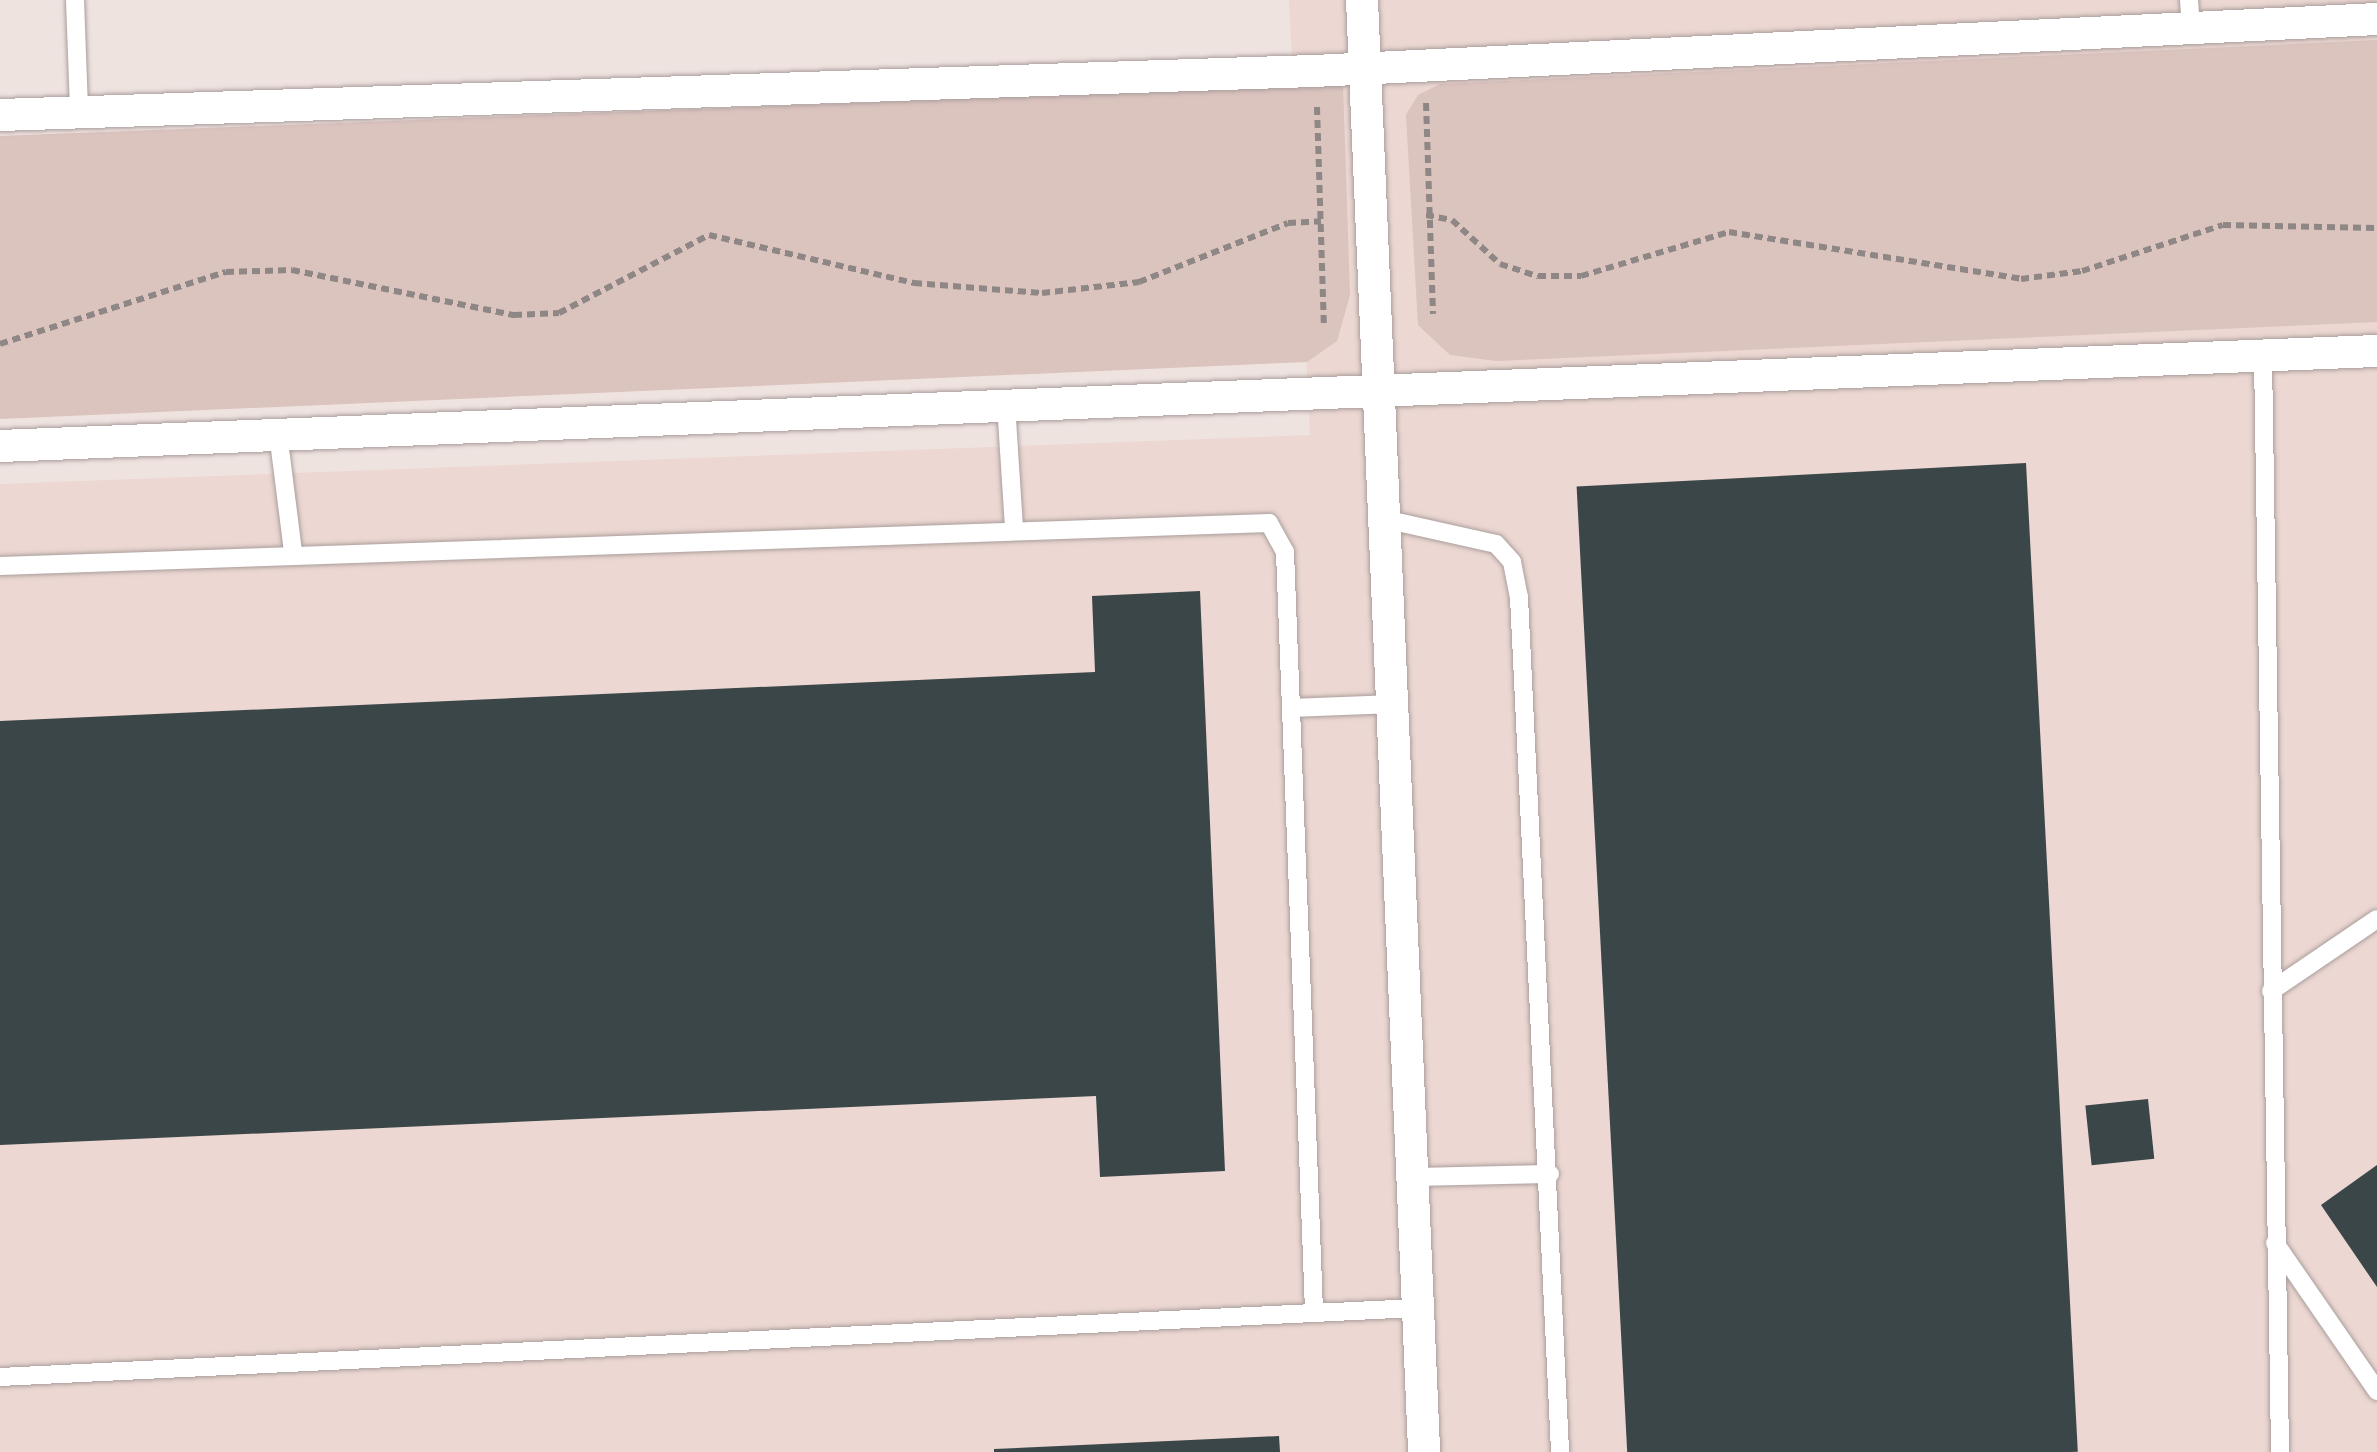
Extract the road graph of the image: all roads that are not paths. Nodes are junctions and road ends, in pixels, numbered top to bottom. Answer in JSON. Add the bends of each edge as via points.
{"nodes":[{"id":1,"x":75,"y":0,"type":"edge"},
{"id":2,"x":1362,"y":0,"type":"edge"},
{"id":3,"x":2190,"y":13,"type":"edge"},
{"id":4,"x":2369,"y":13,"type":"edge"},
{"id":5,"x":1365,"y":68,"type":"junction"},
{"id":6,"x":79,"y":111,"type":"junction"},
{"id":7,"x":0,"y":115,"type":"edge"},
{"id":8,"x":2377,"y":351,"type":"edge"},
{"id":9,"x":2263,"y":356,"type":"junction"},
{"id":10,"x":1378,"y":393,"type":"junction"},
{"id":11,"x":1006,"y":404,"type":"junction"},
{"id":12,"x":278,"y":433,"type":"junction"},
{"id":13,"x":0,"y":446,"type":"edge"},
{"id":14,"x":1384,"y":519,"type":"junction"},
{"id":15,"x":1014,"y":527,"type":"junction"},
{"id":16,"x":293,"y":552,"type":"junction"},
{"id":17,"x":0,"y":566,"type":"edge"},
{"id":18,"x":1392,"y":704,"type":"junction"},
{"id":19,"x":1293,"y":708,"type":"junction"},
{"id":20,"x":2377,"y":919,"type":"edge"},
{"id":21,"x":2271,"y":990,"type":"junction"},
{"id":22,"x":1550,"y":1174,"type":"junction"},
{"id":23,"x":1412,"y":1177,"type":"junction"},
{"id":24,"x":2274,"y":1243,"type":"junction"},
{"id":25,"x":1418,"y":1308,"type":"junction"},
{"id":26,"x":1314,"y":1310,"type":"junction"},
{"id":27,"x":0,"y":1377,"type":"edge"},
{"id":28,"x":2377,"y":1391,"type":"edge"},
{"id":29,"x":1424,"y":1452,"type":"edge"},
{"id":30,"x":1560,"y":1452,"type":"edge"},
{"id":31,"x":2280,"y":1452,"type":"edge"}],
"edges":[{"from":1,"to":6,"type":"lane"},
{"from":2,"to":5,"type":"street"},
{"from":3,"to":4,"type":"street"},
{"from":3,"to":5,"type":"street"},
{"from":5,"to":6,"type":"street"},
{"from":5,"to":10,"type":"street"},
{"from":6,"to":7,"type":"street"},
{"from":8,"to":9,"type":"street"},
{"from":9,"to":10,"type":"street"},
{"from":9,"to":21,"type":"lane"},
{"from":10,"to":11,"type":"street"},
{"from":10,"to":14,"type":"street"},
{"from":11,"to":12,"type":"street"},
{"from":11,"to":15,"type":"lane"},
{"from":12,"to":13,"type":"street"},
{"from":12,"to":16,"type":"lane"},
{"from":14,"to":18,"type":"street"},
{"from":14,"to":22,"type":"lane","via":[[1470,532],[1512,562]]},
{"from":15,"to":16,"type":"lane"},
{"from":15,"to":19,"type":"lane","via":[[1269,524],[1285,552]]},
{"from":16,"to":17,"type":"lane"},
{"from":18,"to":19,"type":"lane"},
{"from":18,"to":23,"type":"street"},
{"from":19,"to":26,"type":"lane"},
{"from":20,"to":21,"type":"lane"},
{"from":21,"to":24,"type":"lane"},
{"from":22,"to":23,"type":"lane"},
{"from":22,"to":30,"type":"lane"},
{"from":23,"to":25,"type":"street"},
{"from":24,"to":28,"type":"lane"},
{"from":24,"to":31,"type":"lane"},
{"from":25,"to":26,"type":"lane"},
{"from":25,"to":29,"type":"street"},
{"from":26,"to":27,"type":"lane"}]}
